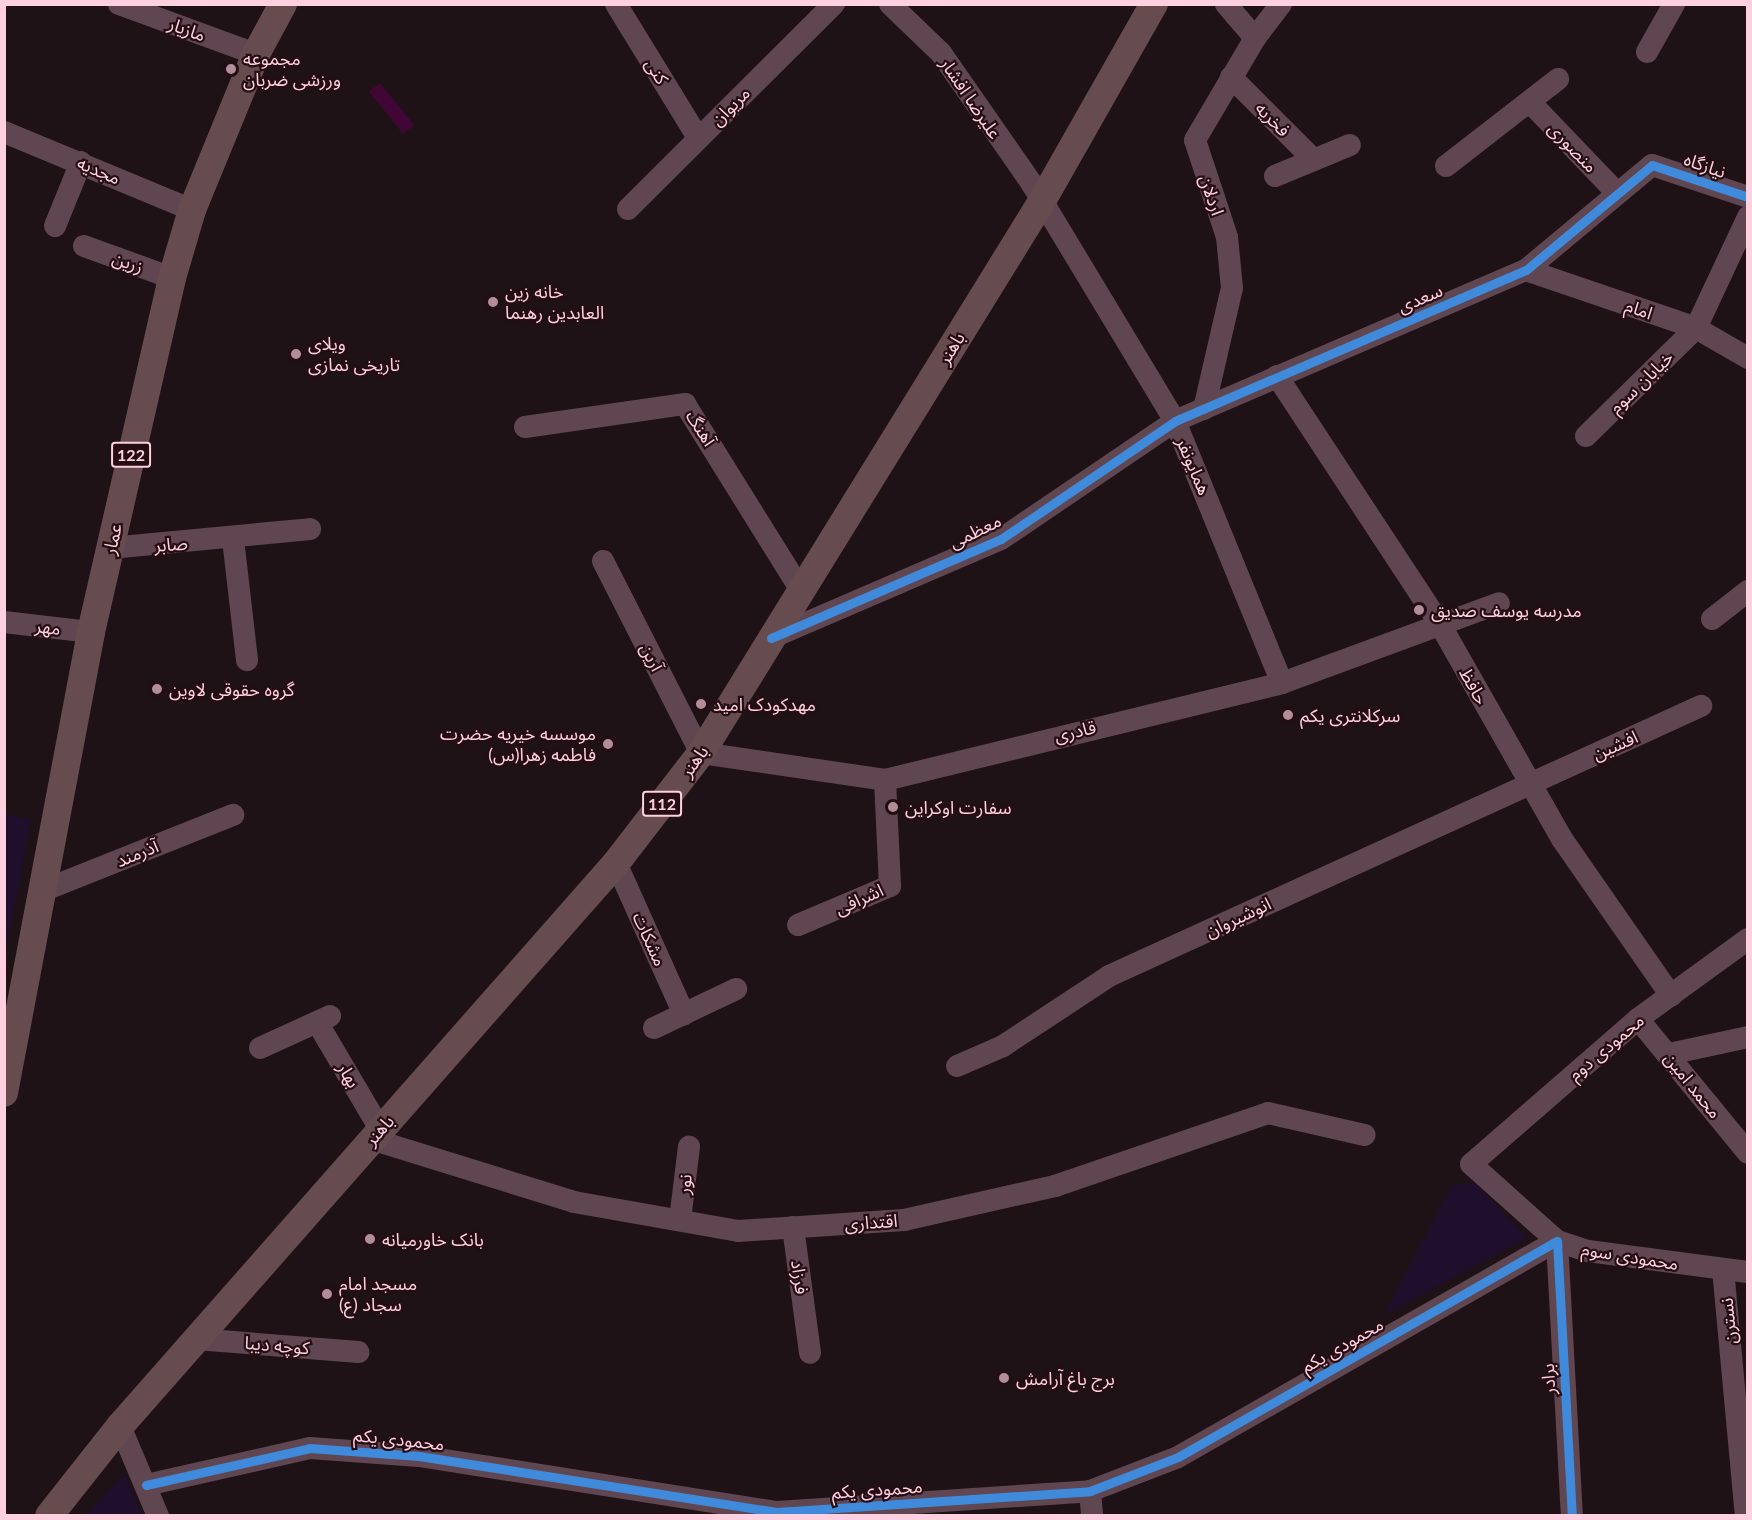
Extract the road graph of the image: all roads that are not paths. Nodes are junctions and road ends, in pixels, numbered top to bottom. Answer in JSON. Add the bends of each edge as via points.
{"nodes":[{"id":1,"x":119,"y":4,"type":"edge"},
{"id":2,"x":283,"y":4,"type":"edge"},
{"id":3,"x":616,"y":4,"type":"edge"},
{"id":4,"x":834,"y":4,"type":"edge"},
{"id":5,"x":1154,"y":4,"type":"edge"},
{"id":6,"x":1226,"y":4,"type":"edge"},
{"id":7,"x":1281,"y":4,"type":"edge"},
{"id":8,"x":1674,"y":4,"type":"edge"},
{"id":9,"x":904,"y":10,"type":"edge"},
{"id":10,"x":1255,"y":38,"type":"junction"},
{"id":11,"x":1647,"y":52,"type":"dead end"},
{"id":12,"x":256,"y":54,"type":"junction"},
{"id":13,"x":1231,"y":77,"type":"junction"},
{"id":14,"x":1558,"y":79,"type":"dead end"},
{"id":15,"x":1530,"y":102,"type":"junction"},
{"id":16,"x":4,"y":132,"type":"edge"},
{"id":17,"x":698,"y":138,"type":"junction"},
{"id":18,"x":1350,"y":145,"type":"dead end"},
{"id":19,"x":1314,"y":160,"type":"junction"},
{"id":20,"x":81,"y":162,"type":"junction"},
{"id":21,"x":1652,"y":165,"type":"joint"},
{"id":22,"x":1446,"y":166,"type":"dead end"},
{"id":23,"x":1275,"y":176,"type":"dead end"},
{"id":24,"x":1616,"y":192,"type":"junction"},
{"id":25,"x":1748,"y":197,"type":"edge"},
{"id":26,"x":1042,"y":201,"type":"junction"},
{"id":27,"x":628,"y":209,"type":"dead end"},
{"id":28,"x":192,"y":210,"type":"junction"},
{"id":29,"x":1748,"y":217,"type":"edge"},
{"id":30,"x":55,"y":226,"type":"dead end"},
{"id":31,"x":84,"y":246,"type":"dead end"},
{"id":32,"x":1527,"y":270,"type":"junction"},
{"id":33,"x":172,"y":278,"type":"junction"},
{"id":34,"x":1696,"y":328,"type":"junction"},
{"id":35,"x":1748,"y":358,"type":"edge"},
{"id":36,"x":1277,"y":376,"type":"junction"},
{"id":37,"x":1204,"y":409,"type":"junction"},
{"id":38,"x":1175,"y":421,"type":"junction"},
{"id":39,"x":525,"y":427,"type":"dead end"},
{"id":40,"x":1586,"y":436,"type":"dead end"},
{"id":41,"x":310,"y":529,"type":"dead end"},
{"id":42,"x":233,"y":539,"type":"junction"},
{"id":43,"x":110,"y":548,"type":"junction"},
{"id":44,"x":603,"y":561,"type":"dead end"},
{"id":45,"x":801,"y":590,"type":"junction"},
{"id":46,"x":1748,"y":591,"type":"edge"},
{"id":47,"x":1499,"y":603,"type":"dead end"},
{"id":48,"x":1712,"y":619,"type":"dead end"},
{"id":49,"x":4,"y":622,"type":"edge"},
{"id":50,"x":1441,"y":626,"type":"junction"},
{"id":51,"x":91,"y":632,"type":"junction"},
{"id":52,"x":771,"y":638,"type":"junction"},
{"id":53,"x":247,"y":660,"type":"dead end"},
{"id":54,"x":1282,"y":683,"type":"junction"},
{"id":55,"x":1701,"y":706,"type":"dead end"},
{"id":56,"x":700,"y":753,"type":"junction"},
{"id":57,"x":885,"y":780,"type":"junction"},
{"id":58,"x":1529,"y":784,"type":"junction"},
{"id":59,"x":233,"y":815,"type":"dead end"},
{"id":60,"x":616,"y":863,"type":"junction"},
{"id":61,"x":42,"y":891,"type":"junction"},
{"id":62,"x":798,"y":925,"type":"dead end"},
{"id":63,"x":1748,"y":939,"type":"edge"},
{"id":64,"x":736,"y":989,"type":"dead end"},
{"id":65,"x":1671,"y":996,"type":"junction"},
{"id":66,"x":684,"y":1014,"type":"junction"},
{"id":67,"x":1638,"y":1019,"type":"junction"},
{"id":68,"x":11,"y":1027,"type":"edge"},
{"id":69,"x":654,"y":1028,"type":"dead end"},
{"id":70,"x":1748,"y":1037,"type":"edge"},
{"id":71,"x":260,"y":1048,"type":"dead end"},
{"id":72,"x":1669,"y":1054,"type":"junction"},
{"id":73,"x":957,"y":1066,"type":"dead end"},
{"id":74,"x":4,"y":1093,"type":"edge"},
{"id":75,"x":375,"y":1134,"type":"junction"},
{"id":76,"x":1365,"y":1135,"type":"dead end"},
{"id":77,"x":689,"y":1147,"type":"dead end"},
{"id":78,"x":1748,"y":1153,"type":"edge"},
{"id":79,"x":1471,"y":1164,"type":"joint"},
{"id":80,"x":680,"y":1220,"type":"junction"},
{"id":81,"x":793,"y":1227,"type":"junction"},
{"id":82,"x":1557,"y":1241,"type":"junction"},
{"id":83,"x":1723,"y":1269,"type":"junction"},
{"id":84,"x":1748,"y":1272,"type":"edge"},
{"id":85,"x":196,"y":1339,"type":"junction"},
{"id":86,"x":358,"y":1352,"type":"dead end"},
{"id":87,"x":810,"y":1353,"type":"dead end"},
{"id":88,"x":1742,"y":1412,"type":"edge"},
{"id":89,"x":120,"y":1426,"type":"junction"},
{"id":90,"x":146,"y":1485,"type":"junction"},
{"id":91,"x":1090,"y":1491,"type":"junction"},
{"id":92,"x":48,"y":1515,"type":"edge"},
{"id":93,"x":158,"y":1515,"type":"edge"},
{"id":94,"x":1092,"y":1515,"type":"edge"},
{"id":95,"x":1572,"y":1515,"type":"edge"},
{"id":96,"x":1746,"y":1515,"type":"edge"}],
"edges":[{"from":1,"to":12,"type":"street","name":"مازیار"},
{"from":2,"to":12,"type":"main road","name":"عمار","number":"122"},
{"from":3,"to":17,"type":"street","name":"کنی"},
{"from":4,"to":17,"type":"street","name":"مریوان"},
{"from":5,"to":26,"type":"main road","name":"باهنر","number":"112"},
{"from":6,"to":10,"type":"street"},
{"from":7,"to":10,"type":"street","name":"اردلان"},
{"from":8,"to":11,"type":"street"},
{"from":9,"to":26,"type":"street","name":"علیرضا افشار","via":[[940,53]]},
{"from":10,"to":13,"type":"street","name":"اردلان"},
{"from":12,"to":28,"type":"main road","name":"عمار","number":"122"},
{"from":13,"to":19,"type":"street","name":"فخریه"},
{"from":13,"to":37,"type":"street","name":"اردلان","via":[[1196,140],[1227,237],[1232,288]]},
{"from":14,"to":15,"type":"street"},
{"from":15,"to":22,"type":"street"},
{"from":15,"to":24,"type":"street","name":"منصوری"},
{"from":16,"to":20,"type":"street","name":"مجدیه"},
{"from":17,"to":27,"type":"street","name":"مریوان"},
{"from":18,"to":19,"type":"street"},
{"from":19,"to":23,"type":"street"},
{"from":20,"to":28,"type":"street","name":"مجدیه"},
{"from":20,"to":30,"type":"street"},
{"from":21,"to":24,"type":"street","name":"سعدی"},
{"from":21,"to":25,"type":"street","name":"نیازگاه"},
{"from":24,"to":32,"type":"street","name":"سعدی"},
{"from":26,"to":38,"type":"street","name":"همایونفر"},
{"from":26,"to":45,"type":"main road","name":"باهنر","number":"112"},
{"from":28,"to":33,"type":"main road","name":"عمار","number":"122"},
{"from":29,"to":34,"type":"street"},
{"from":31,"to":33,"type":"street","name":"زرین"},
{"from":32,"to":34,"type":"street","name":"امام"},
{"from":32,"to":36,"type":"street","name":"سعدی"},
{"from":33,"to":43,"type":"main road","name":"عمار","number":"122"},
{"from":34,"to":35,"type":"street","name":"امام"},
{"from":34,"to":40,"type":"street","name":"خیابان سوم"},
{"from":36,"to":37,"type":"street","name":"سعدی"},
{"from":36,"to":50,"type":"street","name":"حافظ"},
{"from":37,"to":38,"type":"street","name":"سعدی"},
{"from":38,"to":52,"type":"street","name":"معظمی","via":[[1001,539]]},
{"from":38,"to":54,"type":"street","name":"همایونفر"},
{"from":39,"to":45,"type":"street","name":"آهنگ","via":[[685,404]]},
{"from":41,"to":42,"type":"street","name":"صابر"},
{"from":42,"to":43,"type":"street","name":"صابر"},
{"from":42,"to":53,"type":"street"},
{"from":43,"to":51,"type":"main road","name":"عمار","number":"122"},
{"from":44,"to":56,"type":"street","name":"آرین"},
{"from":45,"to":52,"type":"main road","name":"باهنر","number":"112"},
{"from":46,"to":48,"type":"street"},
{"from":47,"to":50,"type":"street","name":"قادری"},
{"from":49,"to":51,"type":"street","name":"مهر"},
{"from":50,"to":54,"type":"street","name":"قادری"},
{"from":50,"to":58,"type":"street","name":"حافظ"},
{"from":51,"to":61,"type":"main road","name":"عمار","number":"122"},
{"from":52,"to":56,"type":"main road","name":"باهنر","number":"112"},
{"from":54,"to":57,"type":"street","name":"قادری"},
{"from":55,"to":58,"type":"street","name":"افشین"},
{"from":56,"to":57,"type":"street","name":"قادری"},
{"from":56,"to":60,"type":"main road","name":"باهنر","number":"112"},
{"from":57,"to":62,"type":"street","name":"اشرافی","via":[[890,886]]},
{"from":58,"to":65,"type":"street","name":"حافظ"},
{"from":58,"to":73,"type":"street","name":"انوشیروان","via":[[1109,976],[1003,1046]]},
{"from":59,"to":61,"type":"street","name":"آذرمند"},
{"from":60,"to":66,"type":"street","name":"مشکات"},
{"from":60,"to":75,"type":"main road","name":"باهنر","number":"112"},
{"from":61,"to":68,"type":"main road","name":"عمار","number":"122"},
{"from":63,"to":65,"type":"street","name":"محمودی دوم"},
{"from":64,"to":66,"type":"street"},
{"from":65,"to":67,"type":"street","name":"محمودی دوم"},
{"from":66,"to":69,"type":"street"},
{"from":67,"to":72,"type":"street","name":"محمد امین"},
{"from":67,"to":79,"type":"street","name":"محمودی دوم"},
{"from":68,"to":74,"type":"main road","name":"عمار","number":"122"},
{"from":70,"to":72,"type":"street"},
{"from":71,"to":75,"type":"street","name":"بهار","via":[[324,1018]]},
{"from":72,"to":78,"type":"street","name":"محمد امین"},
{"from":75,"to":80,"type":"street","name":"اقتداری","via":[[574,1202]]},
{"from":75,"to":85,"type":"main road","name":"باهنر","number":"112"},
{"from":76,"to":81,"type":"street","name":"اقتداری","via":[[1268,1113],[1055,1186],[904,1220]]},
{"from":77,"to":80,"type":"street","name":"نور"},
{"from":79,"to":82,"type":"street","name":"محمودی سوم"},
{"from":80,"to":81,"type":"street","name":"اقتداری","via":[[738,1231]]},
{"from":81,"to":87,"type":"street","name":"فرزاد"},
{"from":82,"to":83,"type":"street","name":"محمودی سوم","via":[[1588,1251]]},
{"from":82,"to":91,"type":"street","name":"محمودی یکم","via":[[1178,1457]]},
{"from":82,"to":95,"type":"street","name":"برادر"},
{"from":83,"to":84,"type":"street","name":"محمودی سوم"},
{"from":83,"to":88,"type":"street","name":"نسترن"},
{"from":85,"to":86,"type":"street","name":"کوچه دیبا"},
{"from":85,"to":89,"type":"main road","name":"باهنر","number":"112"},
{"from":88,"to":96,"type":"street","name":"نسترن"},
{"from":89,"to":90,"type":"street"},
{"from":89,"to":92,"type":"main road","name":"باهنر","number":"112"},
{"from":90,"to":91,"type":"street","name":"محمودی یکم","via":[[310,1448],[419,1456],[777,1512]]},
{"from":90,"to":93,"type":"street"},
{"from":91,"to":94,"type":"street"}]}
